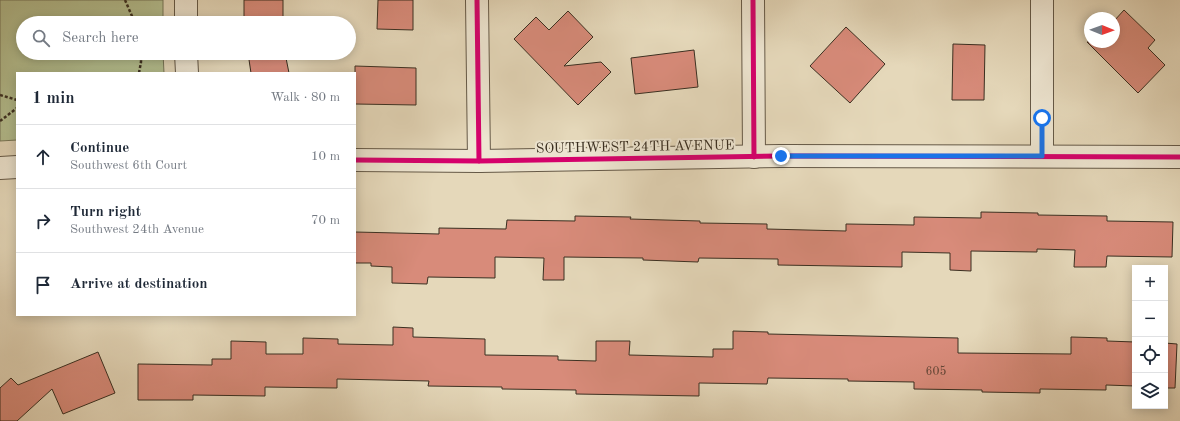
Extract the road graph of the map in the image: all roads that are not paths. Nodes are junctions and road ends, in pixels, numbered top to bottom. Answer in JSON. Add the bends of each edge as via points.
{"nodes":[{"id":1,"x":186,"y":0,"type":"edge"},
{"id":2,"x":478,"y":0,"type":"edge"},
{"id":3,"x":753,"y":0,"type":"edge"},
{"id":4,"x":1042,"y":0,"type":"edge"},
{"id":5,"x":186,"y":16,"type":"edge"},
{"id":6,"x":186,"y":60,"type":"edge"},
{"id":7,"x":187,"y":72,"type":"edge"},
{"id":8,"x":1042,"y":156,"type":"junction"},
{"id":9,"x":754,"y":157,"type":"junction"},
{"id":10,"x":1180,"y":157,"type":"edge"},
{"id":11,"x":356,"y":160,"type":"edge"},
{"id":12,"x":479,"y":161,"type":"junction"},
{"id":13,"x":16,"y":167,"type":"edge"},
{"id":14,"x":0,"y":168,"type":"edge"}],
"edges":[{"from":1,"to":5,"type":"street"},
{"from":2,"to":12,"type":"street"},
{"from":3,"to":9,"type":"street"},
{"from":4,"to":8,"type":"street"},
{"from":6,"to":7,"type":"street"},
{"from":8,"to":9,"type":"street","name":"SOUTHWEST 24TH AVENUE"},
{"from":8,"to":10,"type":"street","name":"SOUTHWEST 24TH AVENUE"},
{"from":9,"to":12,"type":"street","name":"SOUTHWEST 24TH AVENUE"},
{"from":11,"to":12,"type":"street","name":"SOUTHWEST 24TH AVENUE"},
{"from":13,"to":14,"type":"street"}]}
